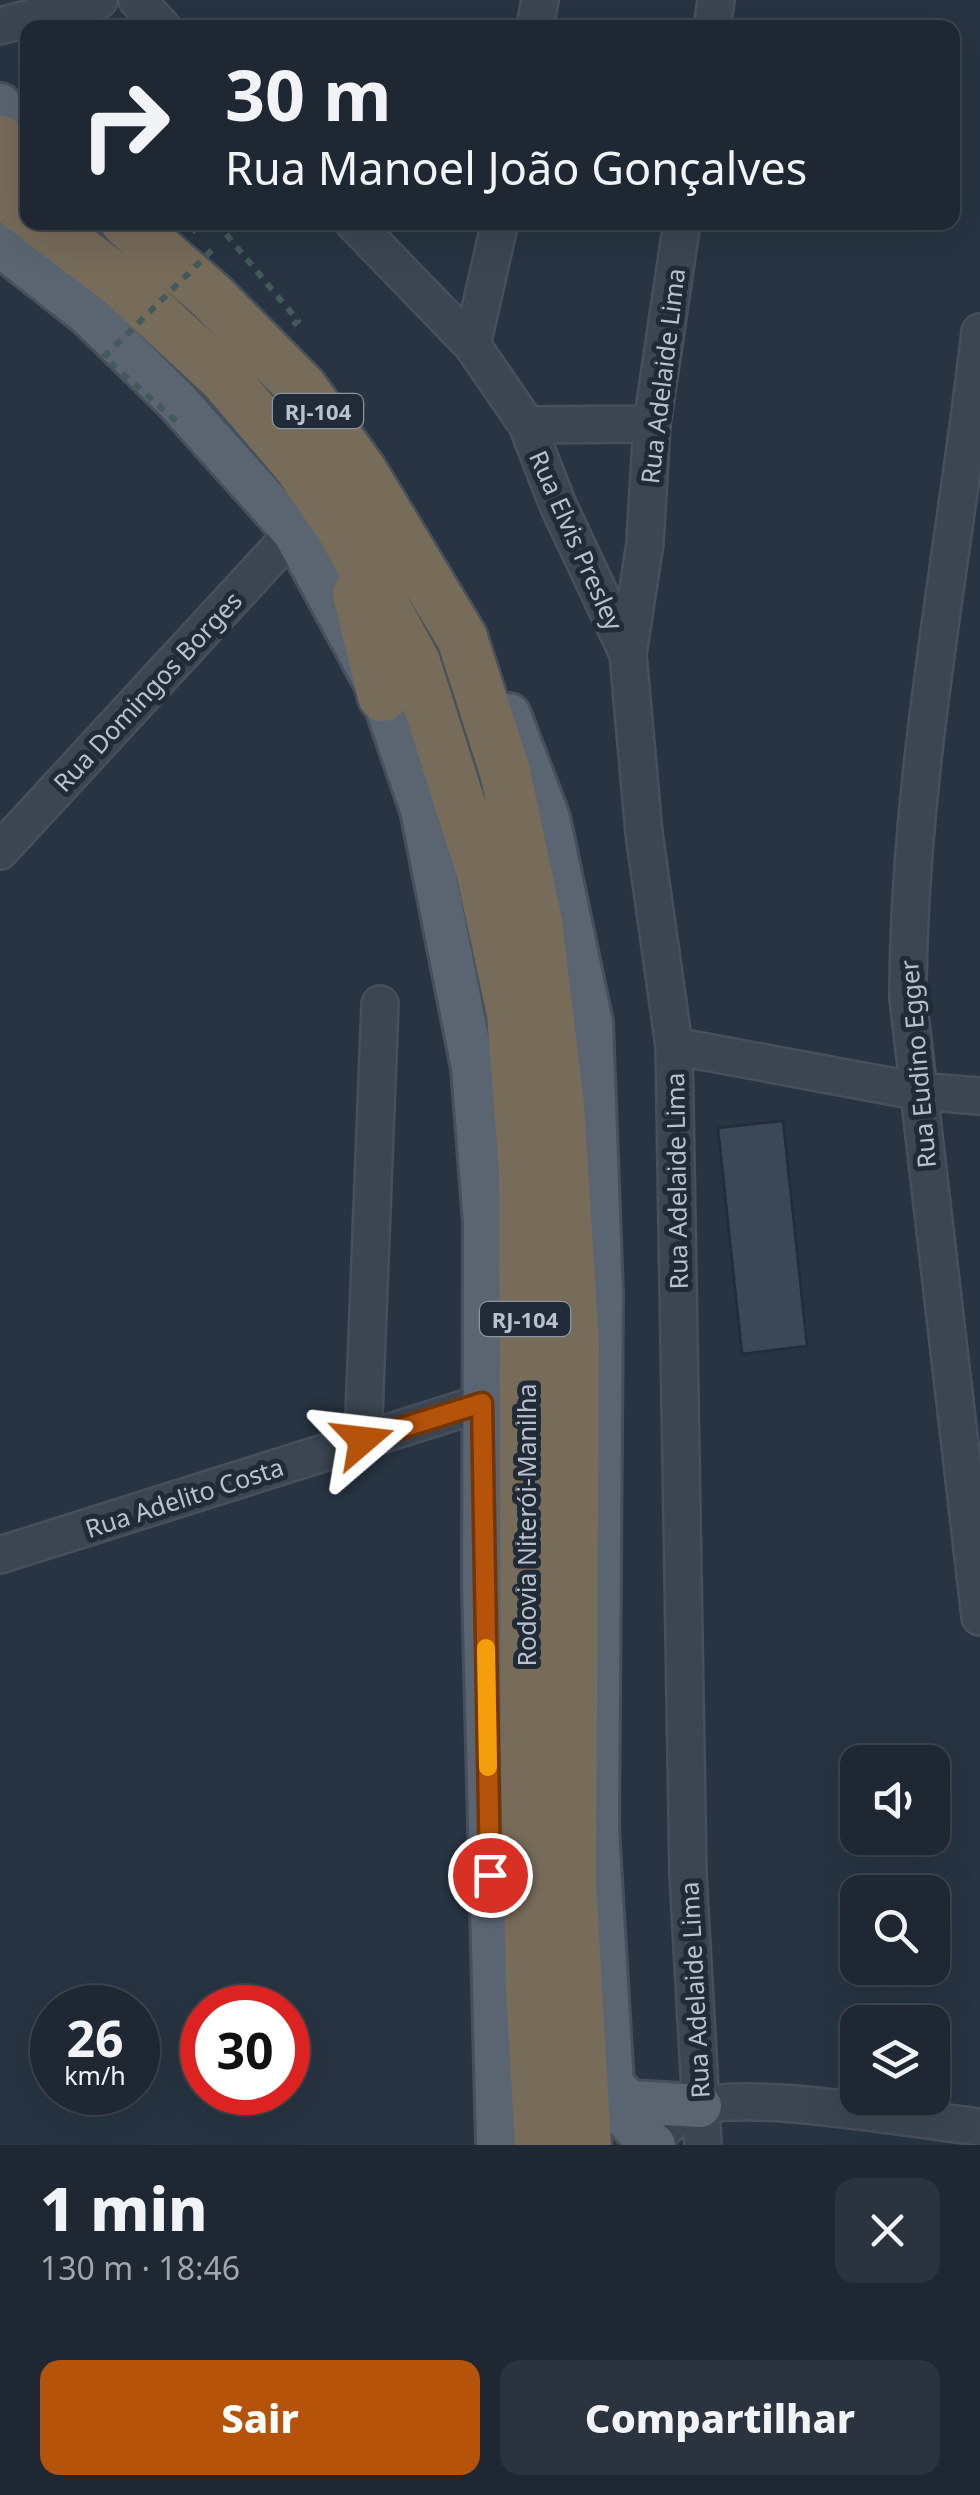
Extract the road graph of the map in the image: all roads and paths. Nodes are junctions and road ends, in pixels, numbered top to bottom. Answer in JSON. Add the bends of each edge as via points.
{"nodes":[{"id":1,"x":99,"y":0,"type":"edge"},
{"id":2,"x":137,"y":0,"type":"edge"},
{"id":3,"x":42,"y":6,"type":"edge"},
{"id":4,"x":156,"y":20,"type":"edge"},
{"id":5,"x":0,"y":26,"type":"edge"},
{"id":6,"x":0,"y":105,"type":"edge"},
{"id":7,"x":12,"y":161,"type":"edge"},
{"id":8,"x":20,"y":186,"type":"edge"},
{"id":9,"x":52,"y":230,"type":"edge"},
{"id":10,"x":135,"y":230,"type":"edge"},
{"id":11,"x":360,"y":230,"type":"edge"},
{"id":12,"x":498,"y":230,"type":"edge"},
{"id":13,"x":681,"y":230,"type":"edge"},
{"id":14,"x":0,"y":245,"type":"edge"},
{"id":15,"x":213,"y":249,"type":"dead end"},
{"id":16,"x":980,"y":332,"type":"edge"},
{"id":17,"x":472,"y":345,"type":"junction"},
{"id":18,"x":176,"y":421,"type":"dead end"},
{"id":19,"x":652,"y":424,"type":"junction"},
{"id":20,"x":526,"y":425,"type":"junction"},
{"id":21,"x":317,"y":529,"type":"junction"},
{"id":22,"x":462,"y":638,"type":"junction"},
{"id":23,"x":628,"y":654,"type":"junction"},
{"id":24,"x":383,"y":696,"type":"joint"},
{"id":25,"x":0,"y":851,"type":"edge"},
{"id":26,"x":380,"y":1004,"type":"dead end"},
{"id":27,"x":674,"y":1046,"type":"junction"},
{"id":28,"x":916,"y":1091,"type":"junction"},
{"id":29,"x":980,"y":1096,"type":"edge"},
{"id":30,"x":482,"y":1403,"type":"junction"},
{"id":31,"x":363,"y":1440,"type":"junction"},
{"id":32,"x":0,"y":1555,"type":"edge"},
{"id":33,"x":980,"y":1617,"type":"edge"},
{"id":34,"x":611,"y":2076,"type":"junction"},
{"id":35,"x":701,"y":2126,"type":"edge"},
{"id":36,"x":980,"y":2128,"type":"edge"},
{"id":37,"x":652,"y":2144,"type":"edge"},
{"id":38,"x":498,"y":2145,"type":"edge"},
{"id":39,"x":540,"y":2145,"type":"edge"},
{"id":40,"x":586,"y":2145,"type":"edge"}],
"edges":[{"from":1,"to":3,"type":"street"},
{"from":2,"to":4,"type":"street"},
{"from":3,"to":5,"type":"street"},
{"from":6,"to":7,"type":"main road"},
{"from":7,"to":8,"type":"highway"},
{"from":9,"to":21,"type":"highway","name":"Rodovia Niterói-Manilha","number":"RJ-104","via":[[120,282],[223,378],[298,466]]},
{"from":10,"to":22,"type":"highway","name":"Rodovia Niterói-Manilha","number":"RJ-104","via":[[302,388],[362,472]]},
{"from":11,"to":17,"type":"street","name":"Rua Elvis Presley"},
{"from":12,"to":17,"type":"street"},
{"from":13,"to":19,"type":"street","name":"Rua Adelaide Lima"},
{"from":14,"to":21,"type":"main road","via":[[88,314]]},
{"from":15,"to":18,"type":"path","bridge":true,"via":[[104,357]]},
{"from":16,"to":28,"type":"street","name":"Rua Eudino Egger","via":[[908,923]]},
{"from":17,"to":20,"type":"street","name":"Rua Elvis Presley"},
{"from":19,"to":20,"type":"street","name":"Rua Elvis Presley"},
{"from":19,"to":23,"type":"street","name":"Rua Adelaide Lima"},
{"from":20,"to":23,"type":"street","name":"Rua Elvis Presley"},
{"from":21,"to":24,"type":"highway","number":"RJ-104"},
{"from":21,"to":25,"type":"street","name":"Rua Domingos Borges"},
{"from":21,"to":39,"type":"highway","name":"Rodovia Niterói-Manilha","number":"RJ-104","via":[[415,662],[481,870],[512,1014],[524,1170],[526,1763]]},
{"from":22,"to":34,"type":"main road","number":"RJ-104","via":[[512,722],[548,818],[590,1024],[601,1293],[597,1829]]},
{"from":22,"to":40,"type":"highway","name":"Rodovia Niterói-Manilha","number":"RJ-104","via":[[505,772],[537,922],[559,1106],[574,1344],[571,1884]]},
{"from":23,"to":27,"type":"street","name":"Rua Adelaide Lima"},
{"from":24,"to":30,"type":"main road","number":"RJ-104","via":[[422,810],[473,1068],[485,1223]]},
{"from":26,"to":31,"type":"street"},
{"from":27,"to":28,"type":"street"},
{"from":27,"to":35,"type":"street","name":"Rua Adelaide Lima","via":[[688,1874]]},
{"from":28,"to":29,"type":"street"},
{"from":28,"to":33,"type":"street","name":"Rua Eudino Egger"},
{"from":30,"to":31,"type":"street","name":"Rua Adelito Costa"},
{"from":30,"to":38,"type":"main road","number":"RJ-104"},
{"from":31,"to":32,"type":"street","name":"Rua Adelito Costa"},
{"from":34,"to":35,"type":"main road","via":[[629,2102]]},
{"from":34,"to":37,"type":"main road","via":[[618,2109]]},
{"from":35,"to":36,"type":"street","via":[[772,2104]]},
{"from":35,"to":37,"type":"street","via":[[678,2115]]}]}
